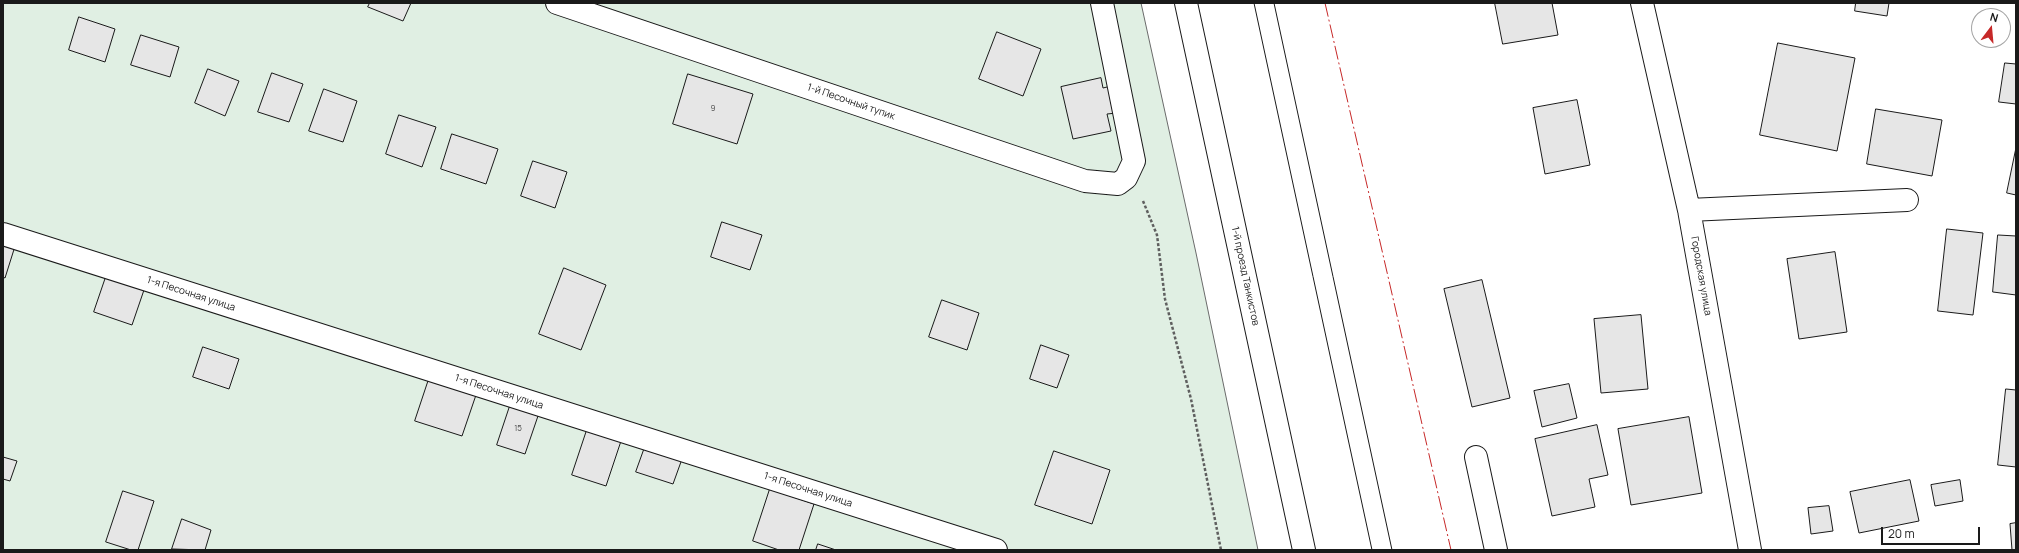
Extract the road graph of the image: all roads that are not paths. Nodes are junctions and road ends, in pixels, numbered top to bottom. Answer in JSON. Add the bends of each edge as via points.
{"nodes":[{"id":1,"x":557,"y":3,"type":"edge"},
{"id":2,"x":1102,"y":3,"type":"edge"},
{"id":3,"x":1186,"y":3,"type":"edge"},
{"id":4,"x":1642,"y":3,"type":"edge"},
{"id":5,"x":1907,"y":200,"type":"dead end"},
{"id":6,"x":1689,"y":210,"type":"junction"},
{"id":7,"x":3,"y":234,"type":"edge"},
{"id":8,"x":1476,"y":457,"type":"dead end"},
{"id":9,"x":996,"y":550,"type":"edge"},
{"id":10,"x":1304,"y":550,"type":"edge"},
{"id":11,"x":1496,"y":550,"type":"edge"},
{"id":12,"x":1750,"y":550,"type":"edge"}],
"edges":[{"from":1,"to":2,"type":"street","name":"1-й Песочный тупик","via":[[1085,181],[1118,184],[1130,169]]},
{"from":3,"to":10,"type":"street","name":"1-й проезд Танкистов"},
{"from":4,"to":6,"type":"street","name":"Городская улица"},
{"from":5,"to":6,"type":"street"},
{"from":6,"to":12,"type":"street","name":"Городская улица"},
{"from":7,"to":9,"type":"street","name":"1-я Песочная улица"},
{"from":8,"to":11,"type":"street"}]}
